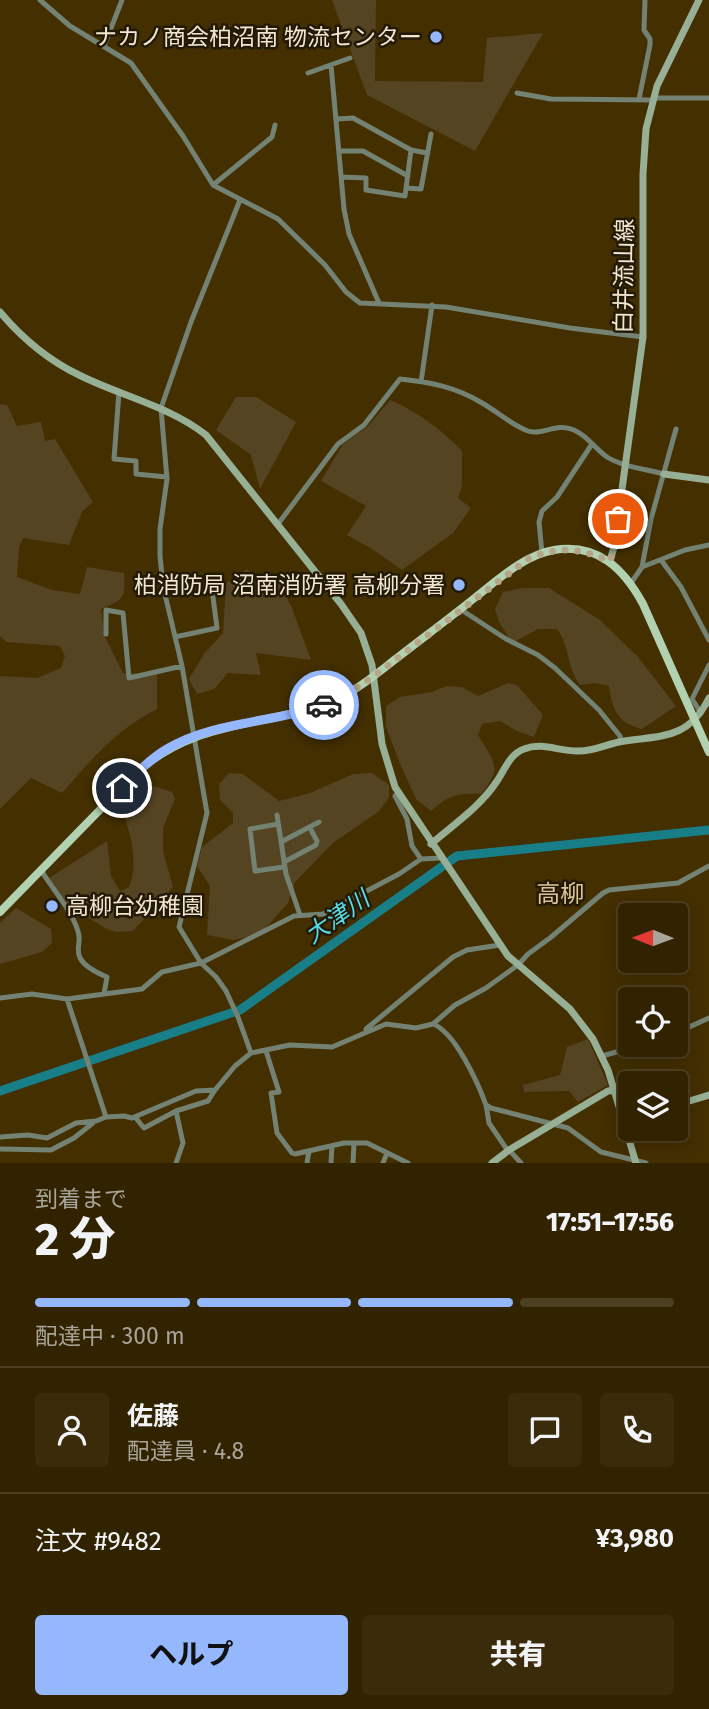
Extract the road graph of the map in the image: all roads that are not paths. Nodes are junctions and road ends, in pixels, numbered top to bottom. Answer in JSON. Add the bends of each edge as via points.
{"nodes":[{"id":1,"x":40,"y":0,"type":"edge"},
{"id":2,"x":122,"y":0,"type":"edge"},
{"id":3,"x":645,"y":0,"type":"edge"},
{"id":4,"x":699,"y":0,"type":"edge"},
{"id":5,"x":104,"y":46,"type":"junction"},
{"id":6,"x":350,"y":58,"type":"dead end"},
{"id":7,"x":331,"y":65,"type":"junction"},
{"id":8,"x":308,"y":73,"type":"dead end"},
{"id":9,"x":517,"y":93,"type":"dead end"},
{"id":10,"x":709,"y":98,"type":"edge"},
{"id":11,"x":639,"y":99,"type":"junction"},
{"id":12,"x":652,"y":99,"type":"junction"},
{"id":13,"x":337,"y":119,"type":"junction"},
{"id":14,"x":275,"y":125,"type":"dead end"},
{"id":15,"x":431,"y":134,"type":"dead end"},
{"id":16,"x":411,"y":150,"type":"junction"},
{"id":17,"x":340,"y":151,"type":"junction"},
{"id":18,"x":428,"y":153,"type":"junction"},
{"id":19,"x":408,"y":176,"type":"junction"},
{"id":20,"x":342,"y":177,"type":"junction"},
{"id":21,"x":213,"y":185,"type":"junction"},
{"id":22,"x":406,"y":188,"type":"junction"},
{"id":23,"x":240,"y":200,"type":"junction"},
{"id":24,"x":379,"y":303,"type":"junction"},
{"id":25,"x":432,"y":305,"type":"junction"},
{"id":26,"x":0,"y":312,"type":"edge"},
{"id":27,"x":643,"y":337,"type":"junction"},
{"id":28,"x":421,"y":382,"type":"junction"},
{"id":29,"x":119,"y":392,"type":"junction"},
{"id":30,"x":161,"y":408,"type":"junction"},
{"id":31,"x":676,"y":429,"type":"dead end"},
{"id":32,"x":592,"y":444,"type":"junction"},
{"id":33,"x":626,"y":464,"type":"junction"},
{"id":34,"x":664,"y":474,"type":"junction"},
{"id":35,"x":167,"y":477,"type":"junction"},
{"id":36,"x":709,"y":480,"type":"edge"},
{"id":37,"x":278,"y":524,"type":"junction"},
{"id":38,"x":709,"y":545,"type":"edge"},
{"id":39,"x":542,"y":553,"type":"junction"},
{"id":40,"x":661,"y":560,"type":"junction"},
{"id":41,"x":610,"y":561,"type":"junction"},
{"id":42,"x":642,"y":567,"type":"junction"},
{"id":43,"x":631,"y":583,"type":"junction"},
{"id":44,"x":213,"y":597,"type":"dead end"},
{"id":45,"x":460,"y":609,"type":"junction"},
{"id":46,"x":106,"y":634,"type":"dead end"},
{"id":47,"x":175,"y":637,"type":"junction"},
{"id":48,"x":709,"y":640,"type":"edge"},
{"id":49,"x":709,"y":665,"type":"edge"},
{"id":50,"x":181,"y":666,"type":"junction"},
{"id":51,"x":374,"y":676,"type":"junction"},
{"id":52,"x":709,"y":698,"type":"edge"},
{"id":53,"x":701,"y":713,"type":"junction"},
{"id":54,"x":695,"y":721,"type":"junction"},
{"id":55,"x":194,"y":737,"type":"junction"},
{"id":56,"x":621,"y":742,"type":"junction"},
{"id":57,"x":709,"y":752,"type":"edge"},
{"id":58,"x":398,"y":793,"type":"junction"},
{"id":59,"x":277,"y":815,"type":"dead end"},
{"id":60,"x":319,"y":822,"type":"dead end"},
{"id":61,"x":278,"y":824,"type":"junction"},
{"id":62,"x":310,"y":828,"type":"junction"},
{"id":63,"x":281,"y":842,"type":"junction"},
{"id":64,"x":431,"y":844,"type":"junction"},
{"id":65,"x":421,"y":859,"type":"junction"},
{"id":66,"x":442,"y":859,"type":"junction"},
{"id":67,"x":284,"y":864,"type":"junction"},
{"id":68,"x":709,"y":866,"type":"edge"},
{"id":69,"x":41,"y":870,"type":"junction"},
{"id":70,"x":0,"y":912,"type":"edge"},
{"id":71,"x":300,"y":915,"type":"junction"},
{"id":72,"x":500,"y":945,"type":"junction"},
{"id":73,"x":201,"y":963,"type":"junction"},
{"id":74,"x":517,"y":965,"type":"junction"},
{"id":75,"x":104,"y":994,"type":"junction"},
{"id":76,"x":0,"y":998,"type":"edge"},
{"id":77,"x":67,"y":999,"type":"junction"},
{"id":78,"x":444,"y":1014,"type":"junction"},
{"id":79,"x":709,"y":1018,"type":"edge"},
{"id":80,"x":433,"y":1024,"type":"junction"},
{"id":81,"x":688,"y":1027,"type":"edge"},
{"id":82,"x":445,"y":1031,"type":"junction"},
{"id":83,"x":362,"y":1034,"type":"junction"},
{"id":84,"x":266,"y":1051,"type":"junction"},
{"id":85,"x":618,"y":1052,"type":"edge"},
{"id":86,"x":251,"y":1053,"type":"junction"},
{"id":87,"x":602,"y":1056,"type":"junction"},
{"id":88,"x":215,"y":1090,"type":"junction"},
{"id":89,"x":614,"y":1091,"type":"junction"},
{"id":90,"x":618,"y":1092,"type":"edge"},
{"id":91,"x":709,"y":1095,"type":"edge"},
{"id":92,"x":688,"y":1101,"type":"edge"},
{"id":93,"x":486,"y":1105,"type":"junction"},
{"id":94,"x":176,"y":1111,"type":"junction"},
{"id":95,"x":106,"y":1117,"type":"junction"},
{"id":96,"x":135,"y":1117,"type":"junction"},
{"id":97,"x":96,"y":1121,"type":"junction"},
{"id":98,"x":551,"y":1125,"type":"junction"},
{"id":99,"x":0,"y":1137,"type":"edge"},
{"id":100,"x":354,"y":1143,"type":"junction"},
{"id":101,"x":332,"y":1146,"type":"junction"},
{"id":102,"x":0,"y":1149,"type":"edge"},
{"id":103,"x":509,"y":1150,"type":"junction"},
{"id":104,"x":309,"y":1151,"type":"junction"},
{"id":105,"x":387,"y":1153,"type":"junction"},
{"id":106,"x":635,"y":1161,"type":"edge"},
{"id":107,"x":176,"y":1163,"type":"edge"},
{"id":108,"x":307,"y":1163,"type":"edge"},
{"id":109,"x":331,"y":1163,"type":"edge"},
{"id":110,"x":353,"y":1163,"type":"edge"},
{"id":111,"x":383,"y":1163,"type":"edge"},
{"id":112,"x":408,"y":1163,"type":"edge"},
{"id":113,"x":492,"y":1163,"type":"edge"},
{"id":114,"x":521,"y":1163,"type":"edge"},
{"id":115,"x":646,"y":1163,"type":"edge"}],
"edges":[{"from":1,"to":5,"type":"street","via":[[70,26]]},
{"from":2,"to":5,"type":"street"},
{"from":3,"to":11,"type":"street","via":[[644,30],[650,45]]},
{"from":4,"to":12,"type":"street","name":"白井流山線"},
{"from":5,"to":21,"type":"street","via":[[140,72]]},
{"from":6,"to":7,"type":"street"},
{"from":7,"to":8,"type":"street"},
{"from":7,"to":13,"type":"street"},
{"from":9,"to":11,"type":"street","via":[[551,99]]},
{"from":10,"to":12,"type":"street"},
{"from":11,"to":12,"type":"street"},
{"from":12,"to":27,"type":"street","name":"白井流山線","via":[[644,147]]},
{"from":13,"to":16,"type":"street","via":[[353,118]]},
{"from":13,"to":17,"type":"street"},
{"from":14,"to":21,"type":"street","via":[[272,137]]},
{"from":15,"to":18,"type":"street"},
{"from":16,"to":18,"type":"street"},
{"from":16,"to":19,"type":"street"},
{"from":17,"to":19,"type":"street","via":[[363,151]]},
{"from":17,"to":20,"type":"street"},
{"from":18,"to":22,"type":"street","via":[[421,189]]},
{"from":19,"to":22,"type":"street"},
{"from":20,"to":22,"type":"street","via":[[366,178],[366,190],[405,197]]},
{"from":20,"to":24,"type":"street","via":[[349,234]]},
{"from":21,"to":23,"type":"street"},
{"from":23,"to":24,"type":"street","via":[[278,219],[326,265],[353,299]]},
{"from":23,"to":30,"type":"street"},
{"from":24,"to":25,"type":"street"},
{"from":25,"to":27,"type":"street"},
{"from":25,"to":28,"type":"street"},
{"from":26,"to":29,"type":"street","via":[[46,356]]},
{"from":27,"to":33,"type":"street","name":"白井流山線"},
{"from":28,"to":32,"type":"street","via":[[472,397],[530,432],[564,427],[586,436]]},
{"from":28,"to":37,"type":"street","via":[[400,379],[364,425],[338,444]]},
{"from":29,"to":30,"type":"street"},
{"from":29,"to":35,"type":"street","via":[[114,459],[136,461],[136,474]]},
{"from":30,"to":35,"type":"street"},
{"from":30,"to":37,"type":"street","via":[[206,435]]},
{"from":31,"to":34,"type":"street"},
{"from":32,"to":33,"type":"street","via":[[605,456]]},
{"from":32,"to":39,"type":"street","via":[[557,497],[542,511],[538,522]]},
{"from":33,"to":34,"type":"street"},
{"from":33,"to":41,"type":"street","name":"白井流山線"},
{"from":34,"to":36,"type":"street"},
{"from":34,"to":42,"type":"street"},
{"from":35,"to":47,"type":"street","via":[[160,556]]},
{"from":37,"to":51,"type":"street","via":[[361,633]]},
{"from":38,"to":40,"type":"street"},
{"from":39,"to":41,"type":"main road","via":[[573,549]]},
{"from":39,"to":45,"type":"main road"},
{"from":40,"to":42,"type":"street"},
{"from":40,"to":48,"type":"street"},
{"from":41,"to":43,"type":"main road"},
{"from":42,"to":43,"type":"street"},
{"from":43,"to":54,"type":"main road"},
{"from":44,"to":47,"type":"street","via":[[218,628]]},
{"from":45,"to":51,"type":"main road"},
{"from":45,"to":56,"type":"street","via":[[555,668],[599,710]]},
{"from":46,"to":50,"type":"street","via":[[106,610],[123,613],[129,678]]},
{"from":47,"to":50,"type":"street"},
{"from":49,"to":53,"type":"street","via":[[692,699]]},
{"from":50,"to":55,"type":"street"},
{"from":51,"to":55,"type":"main road","via":[[343,697],[313,709]]},
{"from":51,"to":58,"type":"street","via":[[386,761]]},
{"from":52,"to":53,"type":"street"},
{"from":53,"to":54,"type":"street"},
{"from":54,"to":56,"type":"street","via":[[660,737]]},
{"from":54,"to":57,"type":"main road"},
{"from":55,"to":69,"type":"main road","via":[[145,765]]},
{"from":55,"to":73,"type":"street","via":[[206,813],[179,927]]},
{"from":56,"to":64,"type":"street","via":[[582,751],[538,746],[520,750],[478,802]]},
{"from":58,"to":64,"type":"street"},
{"from":58,"to":65,"type":"street","via":[[395,796],[407,819],[412,846]]},
{"from":59,"to":61,"type":"street"},
{"from":60,"to":62,"type":"street"},
{"from":61,"to":63,"type":"street"},
{"from":61,"to":67,"type":"street","via":[[250,828],[256,871]]},
{"from":62,"to":63,"type":"street"},
{"from":62,"to":67,"type":"street","via":[[316,845]]},
{"from":63,"to":67,"type":"street"},
{"from":64,"to":66,"type":"street"},
{"from":65,"to":66,"type":"street"},
{"from":65,"to":71,"type":"street","via":[[323,914]]},
{"from":66,"to":72,"type":"street"},
{"from":67,"to":71,"type":"street"},
{"from":68,"to":74,"type":"street","via":[[678,883],[603,893]]},
{"from":69,"to":70,"type":"main road"},
{"from":69,"to":75,"type":"street","via":[[64,901],[79,937],[81,959],[107,977]]},
{"from":71,"to":73,"type":"street"},
{"from":72,"to":74,"type":"street"},
{"from":72,"to":83,"type":"street","via":[[453,957]]},
{"from":73,"to":75,"type":"street","via":[[162,972],[142,989]]},
{"from":73,"to":86,"type":"street","via":[[216,977],[234,1008]]},
{"from":74,"to":78,"type":"street"},
{"from":74,"to":87,"type":"street","via":[[570,1009]]},
{"from":75,"to":77,"type":"street"},
{"from":76,"to":77,"type":"street","via":[[32,994]]},
{"from":77,"to":95,"type":"street"},
{"from":78,"to":80,"type":"street"},
{"from":78,"to":82,"type":"street"},
{"from":79,"to":81,"type":"street"},
{"from":80,"to":82,"type":"street"},
{"from":80,"to":83,"type":"street","via":[[416,1028],[386,1024]]},
{"from":82,"to":93,"type":"street","via":[[468,1065]]},
{"from":83,"to":84,"type":"street","via":[[332,1047],[290,1045]]},
{"from":84,"to":86,"type":"street"},
{"from":84,"to":104,"type":"street","via":[[279,1092],[271,1093],[277,1133],[292,1153]]},
{"from":85,"to":87,"type":"street"},
{"from":86,"to":88,"type":"street"},
{"from":87,"to":89,"type":"street"},
{"from":88,"to":94,"type":"street","via":[[208,1101]]},
{"from":88,"to":96,"type":"street","via":[[195,1091]]},
{"from":89,"to":90,"type":"street"},
{"from":89,"to":98,"type":"street"},
{"from":89,"to":106,"type":"street"},
{"from":91,"to":92,"type":"street"},
{"from":93,"to":98,"type":"street"},
{"from":93,"to":103,"type":"street","via":[[489,1123]]},
{"from":94,"to":96,"type":"street","via":[[144,1128]]},
{"from":94,"to":107,"type":"street","via":[[183,1143]]},
{"from":95,"to":96,"type":"street"},
{"from":95,"to":97,"type":"street"},
{"from":97,"to":99,"type":"street","via":[[76,1123],[47,1138]]},
{"from":97,"to":102,"type":"street","via":[[51,1150]]},
{"from":98,"to":103,"type":"street"},
{"from":98,"to":106,"type":"street","via":[[575,1132],[601,1152]]},
{"from":100,"to":101,"type":"street"},
{"from":100,"to":105,"type":"street","via":[[373,1145]]},
{"from":100,"to":110,"type":"street"},
{"from":101,"to":104,"type":"street"},
{"from":101,"to":109,"type":"street"},
{"from":103,"to":113,"type":"street"},
{"from":103,"to":114,"type":"street"},
{"from":104,"to":108,"type":"street"},
{"from":105,"to":111,"type":"street"},
{"from":105,"to":112,"type":"street"},
{"from":106,"to":115,"type":"street"}]}
